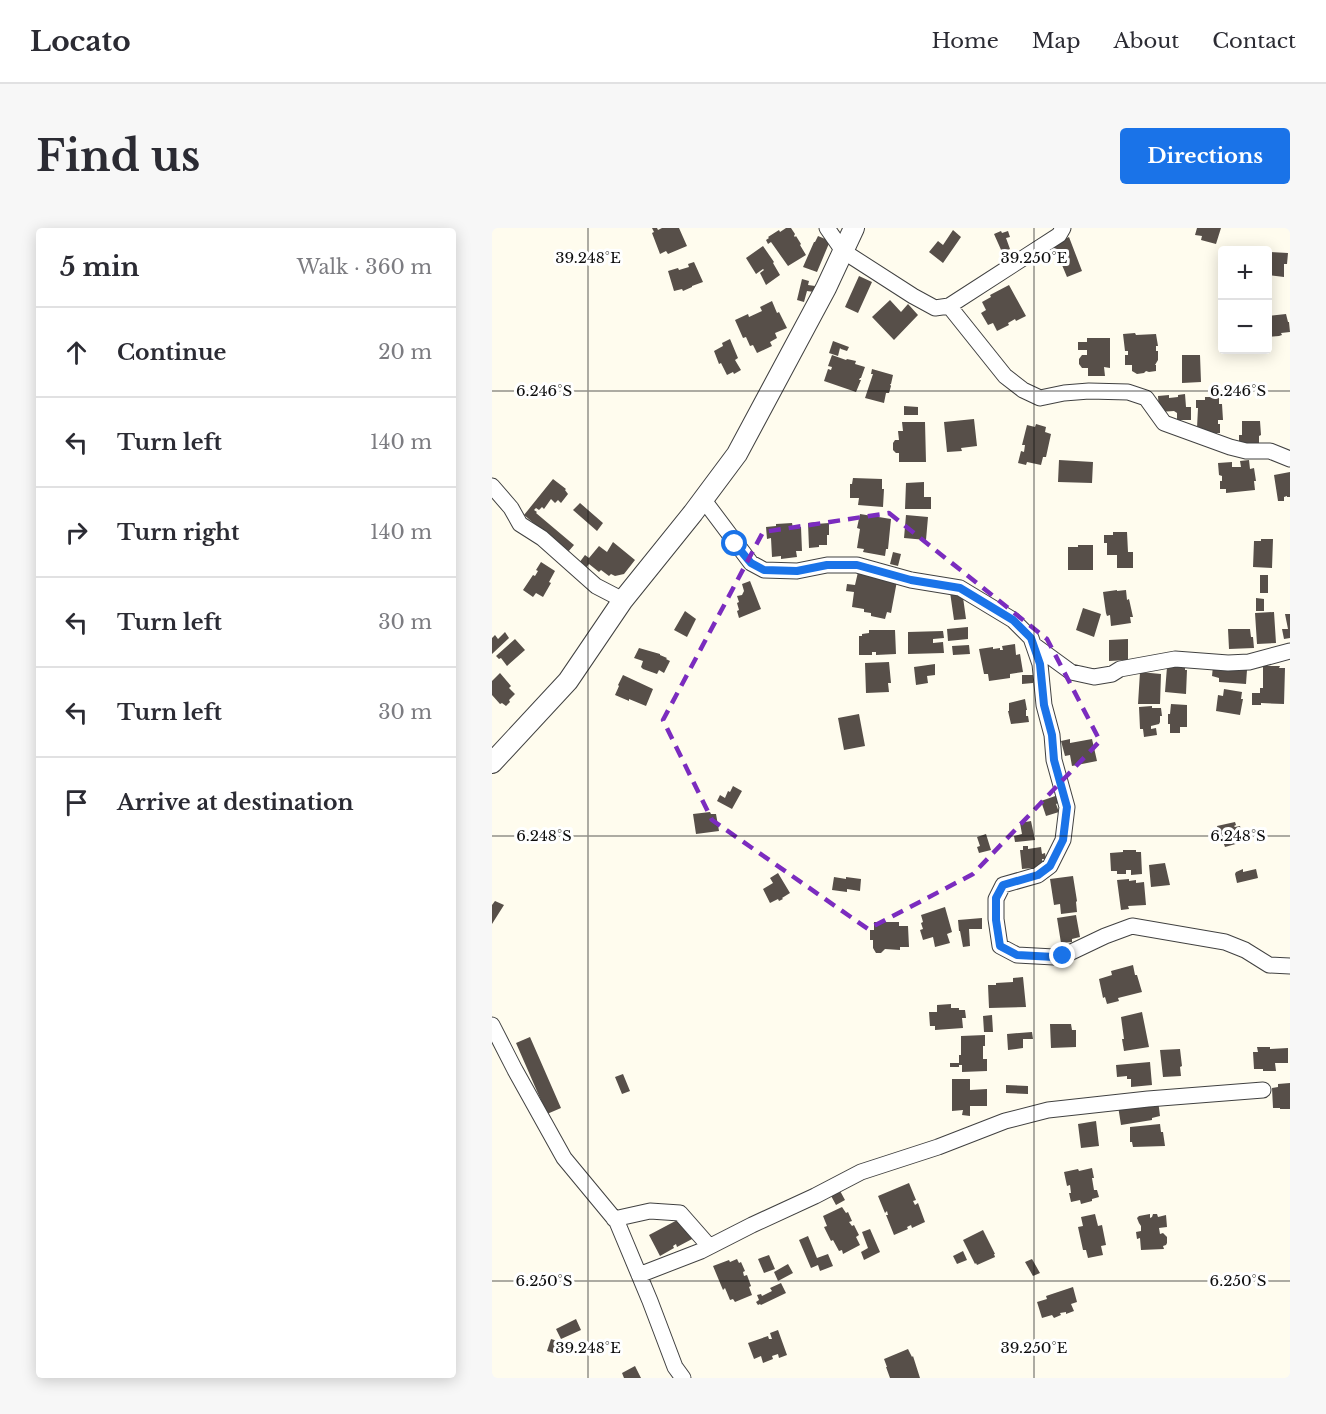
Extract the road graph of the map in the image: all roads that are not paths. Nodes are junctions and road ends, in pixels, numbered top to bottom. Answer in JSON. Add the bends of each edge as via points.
{"nodes":[{"id":1,"x":828,"y":228,"type":"edge"},
{"id":2,"x":854,"y":228,"type":"edge"},
{"id":3,"x":1063,"y":228,"type":"edge"},
{"id":4,"x":843,"y":251,"type":"junction"},
{"id":5,"x":949,"y":306,"type":"junction"},
{"id":6,"x":1290,"y":459,"type":"edge"},
{"id":7,"x":492,"y":486,"type":"edge"},
{"id":8,"x":703,"y":499,"type":"junction"},
{"id":9,"x":622,"y":600,"type":"junction"},
{"id":10,"x":1034,"y":645,"type":"junction"},
{"id":11,"x":1290,"y":651,"type":"edge"},
{"id":12,"x":492,"y":764,"type":"edge"},
{"id":13,"x":1290,"y":966,"type":"edge"},
{"id":14,"x":492,"y":1025,"type":"edge"},
{"id":15,"x":1263,"y":1090,"type":"dead end"},
{"id":16,"x":614,"y":1219,"type":"junction"},
{"id":17,"x":710,"y":1246,"type":"junction"},
{"id":18,"x":639,"y":1275,"type":"junction"},
{"id":19,"x":683,"y":1378,"type":"edge"}],
"edges":[{"from":1,"to":4,"type":"street"},
{"from":2,"to":4,"type":"street"},
{"from":3,"to":5,"type":"street","via":[[1059,235]]},
{"from":4,"to":5,"type":"street","via":[[935,308]]},
{"from":4,"to":8,"type":"street","via":[[737,454]]},
{"from":5,"to":6,"type":"street","via":[[1005,375],[1040,398],[1089,391],[1128,392],[1146,398],[1164,423],[1230,447],[1270,451]]},
{"from":7,"to":9,"type":"street","via":[[520,524],[542,538],[596,586]]},
{"from":8,"to":9,"type":"street"},
{"from":8,"to":10,"type":"street","via":[[751,563],[764,570],[857,565],[960,588],[1013,620]]},
{"from":9,"to":12,"type":"street","via":[[568,681]]},
{"from":10,"to":11,"type":"street","via":[[1071,672],[1094,677],[1175,660],[1249,662]]},
{"from":10,"to":13,"type":"street","via":[[1054,760],[1067,807],[1063,840],[1050,866],[1038,875],[1003,885],[996,898],[1000,946],[1017,955],[1063,956],[1132,926],[1225,942],[1269,965]]},
{"from":14,"to":16,"type":"street","via":[[564,1158]]},
{"from":15,"to":17,"type":"street","via":[[1048,1110],[1005,1121],[861,1172]]},
{"from":16,"to":17,"type":"street","via":[[650,1210],[681,1213]]},
{"from":16,"to":18,"type":"street"},
{"from":17,"to":18,"type":"street"},
{"from":18,"to":19,"type":"street","via":[[675,1367]]}]}
